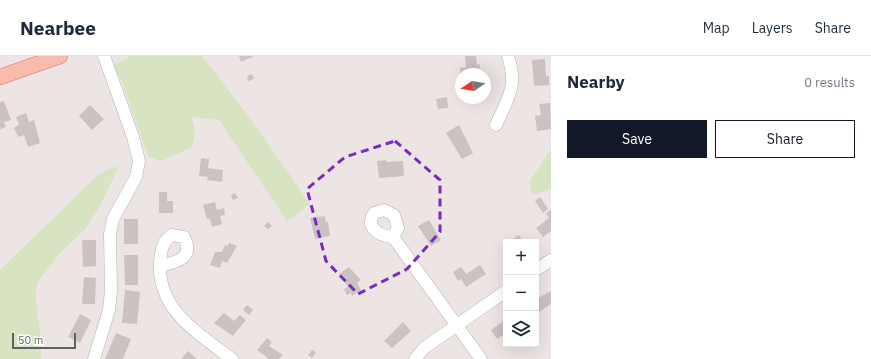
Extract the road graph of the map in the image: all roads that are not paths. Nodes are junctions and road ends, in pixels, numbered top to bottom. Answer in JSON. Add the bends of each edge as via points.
{"nodes":[{"id":1,"x":60,"y":56,"type":"edge"},
{"id":2,"x":104,"y":56,"type":"edge"},
{"id":3,"x":508,"y":56,"type":"edge"},
{"id":4,"x":0,"y":77,"type":"edge"},
{"id":5,"x":496,"y":125,"type":"dead end"},
{"id":6,"x":393,"y":237,"type":"dead end"},
{"id":7,"x":551,"y":260,"type":"edge"},
{"id":8,"x":160,"y":266,"type":"dead end"},
{"id":9,"x":539,"y":268,"type":"edge"},
{"id":10,"x":503,"y":293,"type":"edge"},
{"id":11,"x":458,"y":324,"type":"junction"},
{"id":12,"x":94,"y":359,"type":"edge"},
{"id":13,"x":231,"y":359,"type":"edge"},
{"id":14,"x":415,"y":359,"type":"edge"},
{"id":15,"x":481,"y":359,"type":"edge"}],
"edges":[{"from":1,"to":4,"type":"main road"},
{"from":2,"to":12,"type":"street","via":[[134,137],[139,161],[136,177],[113,219],[110,234],[109,310]]},
{"from":3,"to":5,"type":"street","via":[[513,74],[512,90]]},
{"from":6,"to":11,"type":"street","via":[[449,316]]},
{"from":7,"to":9,"type":"street"},
{"from":8,"to":13,"type":"street","via":[[162,287],[177,314]]},
{"from":10,"to":11,"type":"street"},
{"from":11,"to":14,"type":"street","via":[[424,348]]},
{"from":11,"to":15,"type":"street"}]}
